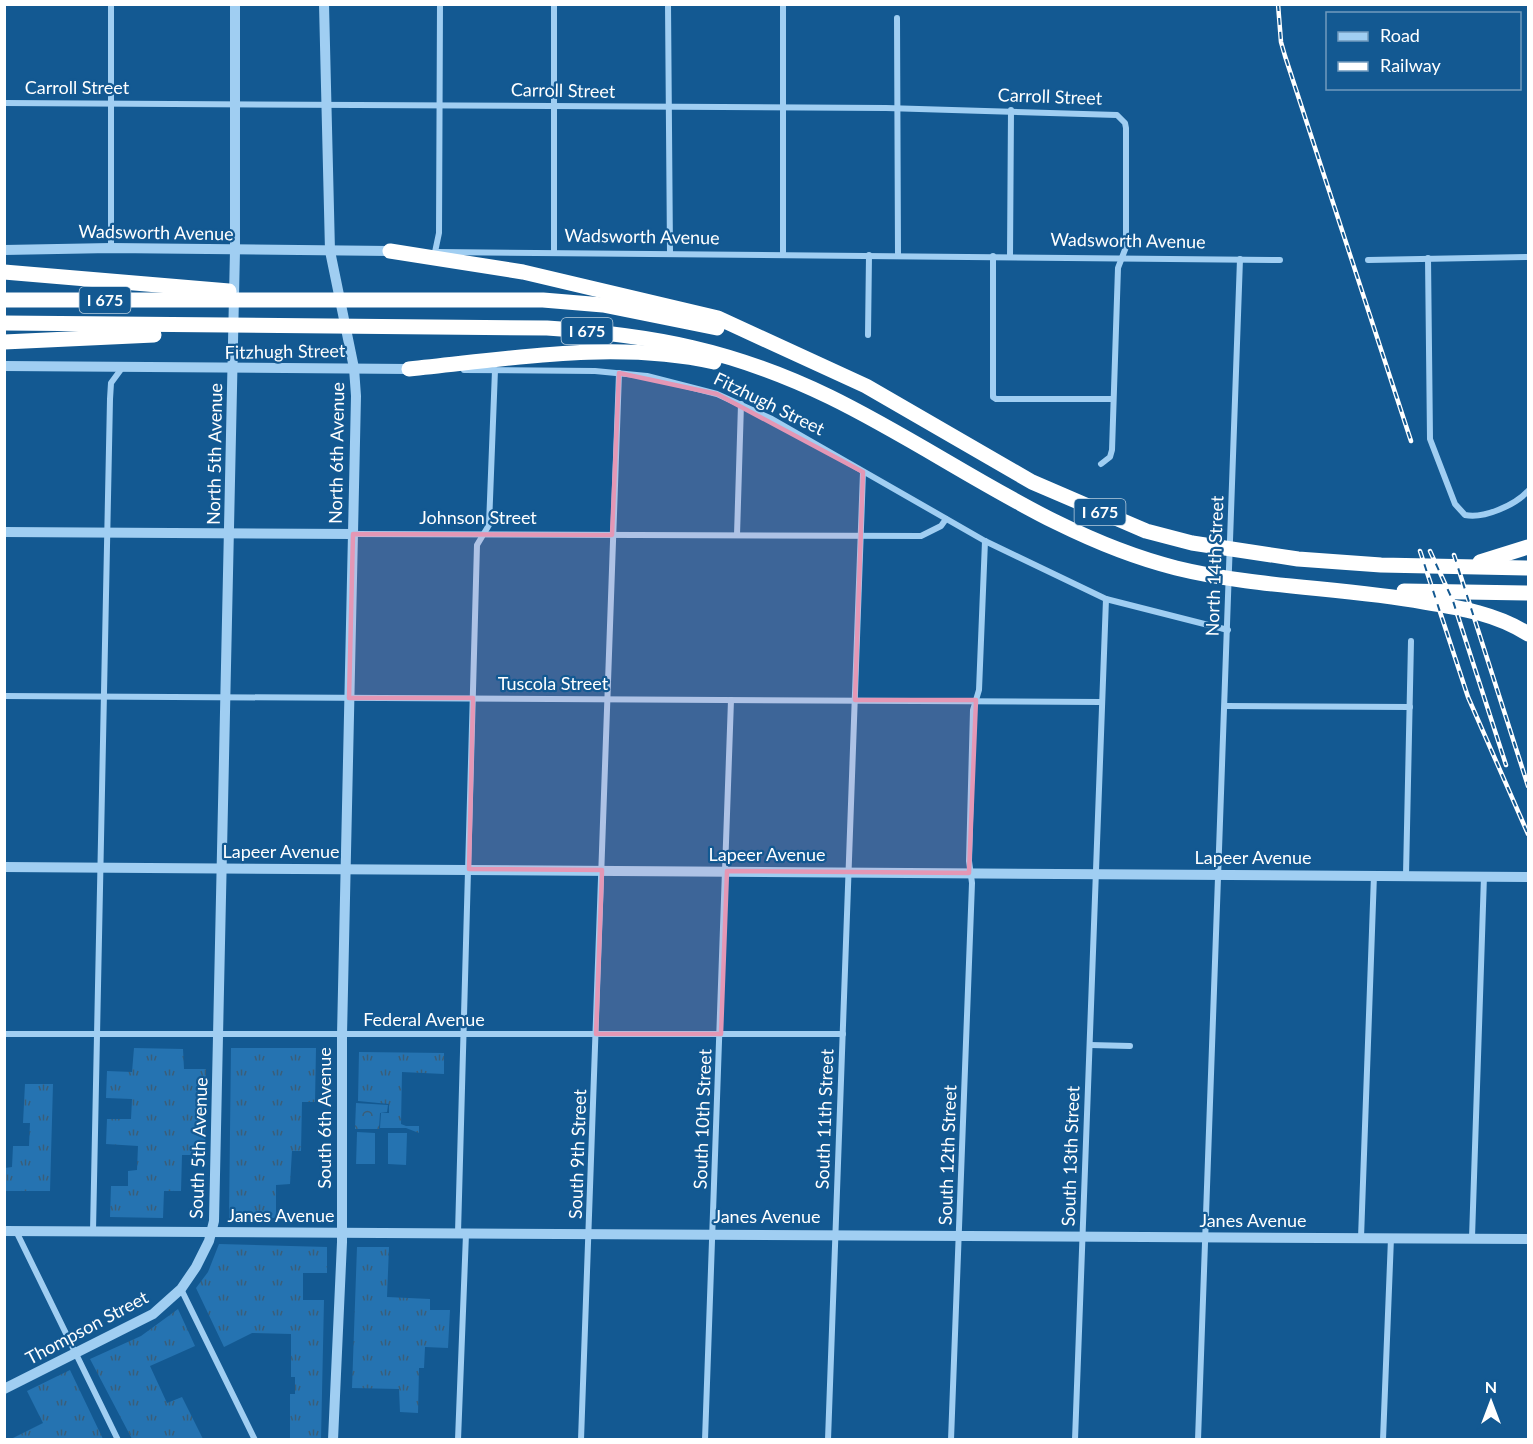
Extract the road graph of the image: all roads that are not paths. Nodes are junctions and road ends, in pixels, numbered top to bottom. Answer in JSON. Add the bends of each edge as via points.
{"nodes":[{"id":1,"x":111,"y":4,"type":"edge"},
{"id":2,"x":235,"y":4,"type":"edge"},
{"id":3,"x":324,"y":4,"type":"edge"},
{"id":4,"x":440,"y":4,"type":"edge"},
{"id":5,"x":554,"y":4,"type":"edge"},
{"id":6,"x":668,"y":4,"type":"edge"},
{"id":7,"x":783,"y":4,"type":"edge"},
{"id":8,"x":897,"y":18,"type":"dead end"},
{"id":9,"x":111,"y":102,"type":"junction"},
{"id":10,"x":4,"y":103,"type":"edge"},
{"id":11,"x":235,"y":103,"type":"junction"},
{"id":12,"x":326,"y":103,"type":"junction"},
{"id":13,"x":441,"y":104,"type":"junction"},
{"id":14,"x":554,"y":106,"type":"junction"},
{"id":15,"x":668,"y":107,"type":"junction"},
{"id":16,"x":782,"y":108,"type":"junction"},
{"id":17,"x":897,"y":109,"type":"junction"},
{"id":18,"x":1011,"y":110,"type":"junction"},
{"id":19,"x":111,"y":248,"type":"junction"},
{"id":20,"x":4,"y":250,"type":"edge"},
{"id":21,"x":235,"y":250,"type":"junction"},
{"id":22,"x":330,"y":251,"type":"junction"},
{"id":23,"x":390,"y":251,"type":"junction"},
{"id":24,"x":435,"y":252,"type":"junction"},
{"id":25,"x":554,"y":252,"type":"junction"},
{"id":26,"x":670,"y":253,"type":"junction"},
{"id":27,"x":783,"y":255,"type":"junction"},
{"id":28,"x":869,"y":255,"type":"junction"},
{"id":29,"x":898,"y":255,"type":"junction"},
{"id":30,"x":993,"y":256,"type":"junction"},
{"id":31,"x":1010,"y":256,"type":"junction"},
{"id":32,"x":1528,"y":257,"type":"edge"},
{"id":33,"x":1123,"y":258,"type":"junction"},
{"id":34,"x":1428,"y":258,"type":"junction"},
{"id":35,"x":1240,"y":259,"type":"junction"},
{"id":36,"x":1280,"y":260,"type":"dead end"},
{"id":37,"x":1368,"y":260,"type":"dead end"},
{"id":38,"x":4,"y":272,"type":"edge"},
{"id":39,"x":207,"y":295,"type":"junction"},
{"id":40,"x":4,"y":300,"type":"edge"},
{"id":41,"x":4,"y":323,"type":"edge"},
{"id":42,"x":205,"y":330,"type":"junction"},
{"id":43,"x":868,"y":335,"type":"dead end"},
{"id":44,"x":4,"y":342,"type":"edge"},
{"id":45,"x":775,"y":345,"type":"junction"},
{"id":46,"x":4,"y":366,"type":"edge"},
{"id":47,"x":122,"y":367,"type":"junction"},
{"id":48,"x":233,"y":368,"type":"junction"},
{"id":49,"x":354,"y":368,"type":"junction"},
{"id":50,"x":409,"y":369,"type":"junction"},
{"id":51,"x":495,"y":370,"type":"junction"},
{"id":52,"x":619,"y":373,"type":"junction"},
{"id":53,"x":791,"y":379,"type":"junction"},
{"id":54,"x":1113,"y":399,"type":"junction"},
{"id":55,"x":741,"y":404,"type":"junction"},
{"id":56,"x":1101,"y":464,"type":"dead end"},
{"id":57,"x":863,"y":472,"type":"junction"},
{"id":58,"x":1528,"y":491,"type":"edge"},
{"id":59,"x":946,"y":519,"type":"junction"},
{"id":60,"x":4,"y":532,"type":"edge"},
{"id":61,"x":105,"y":533,"type":"junction"},
{"id":62,"x":229,"y":533,"type":"junction"},
{"id":63,"x":353,"y":534,"type":"junction"},
{"id":64,"x":483,"y":535,"type":"junction"},
{"id":65,"x":612,"y":535,"type":"junction"},
{"id":66,"x":737,"y":535,"type":"junction"},
{"id":67,"x":861,"y":536,"type":"junction"},
{"id":68,"x":985,"y":541,"type":"junction"},
{"id":69,"x":1528,"y":547,"type":"edge"},
{"id":70,"x":1459,"y":567,"type":"junction"},
{"id":71,"x":1528,"y":568,"type":"edge"},
{"id":72,"x":1362,"y":592,"type":"junction"},
{"id":73,"x":1528,"y":593,"type":"edge"},
{"id":74,"x":1106,"y":598,"type":"junction"},
{"id":75,"x":1228,"y":630,"type":"junction"},
{"id":76,"x":1528,"y":634,"type":"edge"},
{"id":77,"x":1411,"y":641,"type":"dead end"},
{"id":78,"x":4,"y":696,"type":"edge"},
{"id":79,"x":102,"y":697,"type":"junction"},
{"id":80,"x":226,"y":698,"type":"junction"},
{"id":81,"x":349,"y":698,"type":"junction"},
{"id":82,"x":472,"y":699,"type":"junction"},
{"id":83,"x":607,"y":699,"type":"junction"},
{"id":84,"x":731,"y":700,"type":"junction"},
{"id":85,"x":855,"y":700,"type":"junction"},
{"id":86,"x":976,"y":700,"type":"junction"},
{"id":87,"x":1101,"y":702,"type":"junction"},
{"id":88,"x":1226,"y":706,"type":"junction"},
{"id":89,"x":1410,"y":707,"type":"junction"},
{"id":90,"x":4,"y":867,"type":"edge"},
{"id":91,"x":99,"y":868,"type":"junction"},
{"id":92,"x":222,"y":869,"type":"junction"},
{"id":93,"x":345,"y":869,"type":"junction"},
{"id":94,"x":469,"y":869,"type":"junction"},
{"id":95,"x":602,"y":870,"type":"junction"},
{"id":96,"x":727,"y":871,"type":"junction"},
{"id":97,"x":849,"y":872,"type":"junction"},
{"id":98,"x":969,"y":873,"type":"junction"},
{"id":99,"x":1096,"y":874,"type":"junction"},
{"id":100,"x":1219,"y":874,"type":"junction"},
{"id":101,"x":1374,"y":875,"type":"junction"},
{"id":102,"x":1406,"y":875,"type":"junction"},
{"id":103,"x":1484,"y":876,"type":"junction"},
{"id":104,"x":1528,"y":877,"type":"edge"},
{"id":105,"x":4,"y":1034,"type":"edge"},
{"id":106,"x":96,"y":1034,"type":"junction"},
{"id":107,"x":463,"y":1034,"type":"junction"},
{"id":108,"x":596,"y":1034,"type":"junction"},
{"id":109,"x":721,"y":1034,"type":"junction"},
{"id":110,"x":843,"y":1034,"type":"junction"},
{"id":111,"x":219,"y":1035,"type":"junction"},
{"id":112,"x":342,"y":1035,"type":"junction"},
{"id":113,"x":1090,"y":1045,"type":"junction"},
{"id":114,"x":1130,"y":1046,"type":"dead end"},
{"id":115,"x":10,"y":1231,"type":"edge"},
{"id":116,"x":93,"y":1231,"type":"junction"},
{"id":117,"x":211,"y":1232,"type":"junction"},
{"id":118,"x":340,"y":1233,"type":"junction"},
{"id":119,"x":462,"y":1233,"type":"junction"},
{"id":120,"x":591,"y":1233,"type":"junction"},
{"id":121,"x":713,"y":1233,"type":"junction"},
{"id":122,"x":836,"y":1234,"type":"junction"},
{"id":123,"x":961,"y":1235,"type":"junction"},
{"id":124,"x":1083,"y":1236,"type":"junction"},
{"id":125,"x":1207,"y":1237,"type":"junction"},
{"id":126,"x":1361,"y":1238,"type":"junction"},
{"id":127,"x":1391,"y":1238,"type":"junction"},
{"id":128,"x":1472,"y":1238,"type":"junction"},
{"id":129,"x":1528,"y":1239,"type":"edge"},
{"id":130,"x":181,"y":1289,"type":"junction"},
{"id":131,"x":76,"y":1354,"type":"junction"},
{"id":132,"x":4,"y":1389,"type":"edge"},
{"id":133,"x":118,"y":1440,"type":"edge"},
{"id":134,"x":255,"y":1440,"type":"edge"},
{"id":135,"x":333,"y":1440,"type":"edge"},
{"id":136,"x":458,"y":1440,"type":"edge"},
{"id":137,"x":581,"y":1440,"type":"edge"},
{"id":138,"x":705,"y":1440,"type":"edge"},
{"id":139,"x":828,"y":1440,"type":"edge"},
{"id":140,"x":951,"y":1440,"type":"edge"},
{"id":141,"x":1075,"y":1440,"type":"edge"},
{"id":142,"x":1198,"y":1440,"type":"edge"},
{"id":143,"x":1383,"y":1440,"type":"edge"}],
"edges":[{"from":1,"to":9,"type":"street"},
{"from":2,"to":11,"type":"street","name":"North 5th Avenue"},
{"from":3,"to":12,"type":"street","name":"North 6th Avenue"},
{"from":4,"to":13,"type":"street"},
{"from":5,"to":14,"type":"street"},
{"from":6,"to":15,"type":"street"},
{"from":7,"to":16,"type":"street"},
{"from":8,"to":17,"type":"street"},
{"from":9,"to":10,"type":"street","name":"Carroll Street"},
{"from":9,"to":11,"type":"street","name":"Carroll Street"},
{"from":9,"to":19,"type":"street"},
{"from":11,"to":12,"type":"street","name":"Carroll Street"},
{"from":11,"to":21,"type":"street","name":"North 5th Avenue"},
{"from":12,"to":13,"type":"street","name":"Carroll Street"},
{"from":12,"to":22,"type":"street","name":"North 6th Avenue"},
{"from":13,"to":14,"type":"street","name":"Carroll Street"},
{"from":13,"to":24,"type":"street","via":[[439,233]]},
{"from":14,"to":15,"type":"street","name":"Carroll Street"},
{"from":14,"to":25,"type":"street"},
{"from":15,"to":16,"type":"street","name":"Carroll Street"},
{"from":15,"to":26,"type":"street"},
{"from":16,"to":17,"type":"street","name":"Carroll Street"},
{"from":16,"to":27,"type":"street"},
{"from":17,"to":18,"type":"street","name":"Carroll Street"},
{"from":17,"to":29,"type":"street"},
{"from":18,"to":31,"type":"street"},
{"from":18,"to":33,"type":"street","name":"Carroll Street","via":[[1112,114],[1121,118],[1126,128]]},
{"from":19,"to":20,"type":"street","name":"Wadsworth Avenue"},
{"from":19,"to":21,"type":"street","name":"Wadsworth Avenue"},
{"from":21,"to":22,"type":"street","name":"Wadsworth Avenue"},
{"from":21,"to":48,"type":"street","name":"North 5th Avenue"},
{"from":22,"to":23,"type":"street","name":"Wadsworth Avenue"},
{"from":22,"to":49,"type":"street","name":"North 6th Avenue"},
{"from":23,"to":24,"type":"street","name":"Wadsworth Avenue"},
{"from":23,"to":45,"type":"highway","via":[[523,272],[668,304],[718,318]]},
{"from":24,"to":25,"type":"street","name":"Wadsworth Avenue"},
{"from":25,"to":26,"type":"street","name":"Wadsworth Avenue"},
{"from":26,"to":27,"type":"street","name":"Wadsworth Avenue"},
{"from":27,"to":28,"type":"street","name":"Wadsworth Avenue"},
{"from":28,"to":29,"type":"street","name":"Wadsworth Avenue"},
{"from":28,"to":43,"type":"street"},
{"from":29,"to":30,"type":"street","name":"Wadsworth Avenue"},
{"from":30,"to":31,"type":"street","name":"Wadsworth Avenue"},
{"from":30,"to":54,"type":"street","via":[[993,397]]},
{"from":31,"to":33,"type":"street","name":"Wadsworth Avenue"},
{"from":32,"to":34,"type":"street"},
{"from":33,"to":35,"type":"street","name":"Wadsworth Avenue"},
{"from":33,"to":54,"type":"street","via":[[1118,268]]},
{"from":34,"to":37,"type":"street"},
{"from":34,"to":58,"type":"street","via":[[1430,439],[1455,504],[1465,514],[1481,516]]},
{"from":35,"to":36,"type":"street","name":"Wadsworth Avenue"},
{"from":35,"to":75,"type":"street","name":"North 14th Street"},
{"from":38,"to":39,"type":"highway"},
{"from":39,"to":40,"type":"highway","number":"I 675"},
{"from":39,"to":45,"type":"highway","number":"I 675","via":[[369,301],[543,300],[603,305],[718,328]]},
{"from":41,"to":42,"type":"highway","number":"I 675"},
{"from":42,"to":44,"type":"highway"},
{"from":42,"to":53,"type":"highway","number":"I 675","via":[[547,328],[621,333],[715,352]]},
{"from":45,"to":70,"type":"highway","number":"I 675","via":[[866,386],[1032,482],[1146,531],[1192,543],[1298,559]]},
{"from":46,"to":47,"type":"street","name":"Fitzhugh Street"},
{"from":47,"to":48,"type":"street","name":"Fitzhugh Street"},
{"from":47,"to":61,"type":"street","via":[[111,383]]},
{"from":48,"to":49,"type":"street","name":"Fitzhugh Street"},
{"from":48,"to":62,"type":"street","name":"North 5th Avenue"},
{"from":49,"to":50,"type":"street","name":"Fitzhugh Street"},
{"from":49,"to":63,"type":"street","name":"North 6th Avenue"},
{"from":50,"to":51,"type":"street","name":"Fitzhugh Street"},
{"from":50,"to":53,"type":"highway","via":[[530,357],[648,352],[694,357]]},
{"from":51,"to":52,"type":"street","name":"Fitzhugh Street"},
{"from":51,"to":64,"type":"street","via":[[489,525]]},
{"from":52,"to":55,"type":"street","name":"Fitzhugh Street","via":[[684,384]]},
{"from":52,"to":65,"type":"street","name":"South 9th Street"},
{"from":53,"to":72,"type":"highway","number":"I 675","via":[[865,415],[1087,538],[1177,568],[1286,586]]},
{"from":54,"to":56,"type":"street","via":[[1112,450]]},
{"from":55,"to":57,"type":"street","name":"Fitzhugh Street"},
{"from":55,"to":66,"type":"street"},
{"from":57,"to":59,"type":"street","name":"Fitzhugh Street"},
{"from":57,"to":67,"type":"street","name":"South 11th Street"},
{"from":59,"to":67,"type":"street","name":"Johnson Street","via":[[921,536]]},
{"from":59,"to":68,"type":"street","name":"Fitzhugh Street"},
{"from":60,"to":61,"type":"street","name":"Johnson Street"},
{"from":61,"to":62,"type":"street","name":"Johnson Street"},
{"from":61,"to":79,"type":"street"},
{"from":62,"to":63,"type":"street","name":"Johnson Street"},
{"from":62,"to":80,"type":"street","name":"North 5th Avenue"},
{"from":63,"to":64,"type":"street","name":"Johnson Street"},
{"from":63,"to":81,"type":"street","name":"North 6th Avenue"},
{"from":64,"to":65,"type":"street","name":"Johnson Street"},
{"from":64,"to":82,"type":"street","via":[[477,545]]},
{"from":65,"to":66,"type":"street","name":"Johnson Street"},
{"from":65,"to":83,"type":"street","name":"South 9th Street"},
{"from":66,"to":67,"type":"street","name":"Johnson Street"},
{"from":67,"to":85,"type":"street","name":"South 11th Street"},
{"from":68,"to":74,"type":"street","name":"Fitzhugh Street"},
{"from":68,"to":86,"type":"street","name":"South 12th Street"},
{"from":69,"to":70,"type":"highway"},
{"from":70,"to":71,"type":"highway","number":"I 675"},
{"from":72,"to":73,"type":"highway","number":"I 675"},
{"from":72,"to":76,"type":"highway","via":[[1493,616]]},
{"from":74,"to":75,"type":"street","name":"Fitzhugh Street"},
{"from":74,"to":87,"type":"street","name":"South 13th Street"},
{"from":75,"to":88,"type":"street","name":"North 14th Street"},
{"from":77,"to":89,"type":"street"},
{"from":78,"to":79,"type":"street","name":"Tuscola Street"},
{"from":79,"to":80,"type":"street","name":"Tuscola Street"},
{"from":79,"to":91,"type":"street"},
{"from":80,"to":81,"type":"street","name":"Tuscola Street"},
{"from":80,"to":92,"type":"street","name":"North 5th Avenue"},
{"from":81,"to":82,"type":"street","name":"Tuscola Street"},
{"from":81,"to":93,"type":"street","name":"North 6th Avenue"},
{"from":82,"to":83,"type":"street","name":"Tuscola Street"},
{"from":82,"to":94,"type":"street"},
{"from":83,"to":84,"type":"street","name":"Tuscola Street"},
{"from":83,"to":95,"type":"street","name":"South 9th Street"},
{"from":84,"to":85,"type":"street","name":"Tuscola Street"},
{"from":84,"to":96,"type":"street","name":"South 10th Street"},
{"from":85,"to":86,"type":"street","name":"Tuscola Street"},
{"from":85,"to":97,"type":"street","name":"South 11th Street"},
{"from":86,"to":87,"type":"street","name":"Tuscola Street"},
{"from":86,"to":98,"type":"street","name":"South 12th Street"},
{"from":87,"to":99,"type":"street","name":"South 13th Street"},
{"from":88,"to":89,"type":"street"},
{"from":88,"to":100,"type":"street","name":"North 14th Street"},
{"from":89,"to":102,"type":"street"},
{"from":90,"to":91,"type":"street","name":"Lapeer Avenue"},
{"from":91,"to":92,"type":"street","name":"Lapeer Avenue"},
{"from":91,"to":106,"type":"street"},
{"from":92,"to":93,"type":"street","name":"Lapeer Avenue"},
{"from":92,"to":111,"type":"street","name":"South 5th Avenue"},
{"from":93,"to":94,"type":"street","name":"Lapeer Avenue"},
{"from":93,"to":112,"type":"street","name":"South 6th Avenue"},
{"from":94,"to":95,"type":"street","name":"Lapeer Avenue"},
{"from":94,"to":107,"type":"street"},
{"from":95,"to":96,"type":"street","name":"Lapeer Avenue"},
{"from":95,"to":108,"type":"street","name":"South 9th Street"},
{"from":96,"to":97,"type":"street","name":"Lapeer Avenue"},
{"from":96,"to":109,"type":"street","name":"South 10th Street"},
{"from":97,"to":98,"type":"street","name":"Lapeer Avenue"},
{"from":97,"to":110,"type":"street","name":"South 11th Street"},
{"from":98,"to":99,"type":"street","name":"Lapeer Avenue"},
{"from":98,"to":123,"type":"street","name":"South 12th Street","via":[[972,883]]},
{"from":99,"to":100,"type":"street","name":"Lapeer Avenue"},
{"from":99,"to":113,"type":"street","name":"South 13th Street"},
{"from":100,"to":101,"type":"street","name":"Lapeer Avenue"},
{"from":100,"to":125,"type":"street","name":"North 14th Street"},
{"from":101,"to":102,"type":"street","name":"Lapeer Avenue"},
{"from":101,"to":126,"type":"street"},
{"from":102,"to":103,"type":"street","name":"Lapeer Avenue"},
{"from":103,"to":104,"type":"street","name":"Lapeer Avenue"},
{"from":103,"to":128,"type":"street"},
{"from":105,"to":106,"type":"street","name":"Federal Avenue"},
{"from":106,"to":111,"type":"street","name":"Federal Avenue"},
{"from":106,"to":116,"type":"street"},
{"from":107,"to":108,"type":"street","name":"Federal Avenue"},
{"from":107,"to":112,"type":"street","name":"Federal Avenue"},
{"from":107,"to":119,"type":"street"},
{"from":108,"to":109,"type":"street","name":"Federal Avenue"},
{"from":108,"to":120,"type":"street","name":"South 9th Street"},
{"from":109,"to":110,"type":"street","name":"Federal Avenue"},
{"from":109,"to":121,"type":"street","name":"South 10th Street"},
{"from":110,"to":122,"type":"street","name":"South 11th Street"},
{"from":111,"to":112,"type":"street","name":"Federal Avenue"},
{"from":111,"to":117,"type":"street","name":"South 5th Avenue","via":[[216,1209]]},
{"from":112,"to":118,"type":"street","name":"South 6th Avenue"},
{"from":113,"to":114,"type":"street"},
{"from":113,"to":124,"type":"street","name":"South 13th Street"},
{"from":115,"to":116,"type":"street","name":"Janes Avenue"},
{"from":115,"to":131,"type":"street"},
{"from":116,"to":117,"type":"street","name":"Janes Avenue"},
{"from":117,"to":118,"type":"street","name":"Janes Avenue"},
{"from":117,"to":130,"type":"street","name":"South 5th Avenue","via":[[204,1252]]},
{"from":118,"to":119,"type":"street","name":"Janes Avenue"},
{"from":118,"to":135,"type":"street","name":"South 6th Avenue"},
{"from":119,"to":120,"type":"street","name":"Janes Avenue"},
{"from":119,"to":136,"type":"street"},
{"from":120,"to":121,"type":"street","name":"Janes Avenue"},
{"from":120,"to":137,"type":"street","name":"South 9th Street"},
{"from":121,"to":122,"type":"street","name":"Janes Avenue"},
{"from":121,"to":138,"type":"street","name":"South 10th Street"},
{"from":122,"to":123,"type":"street","name":"Janes Avenue"},
{"from":122,"to":139,"type":"street","name":"South 11th Street"},
{"from":123,"to":124,"type":"street","name":"Janes Avenue"},
{"from":123,"to":140,"type":"street","name":"South 12th Street"},
{"from":124,"to":125,"type":"street","name":"Janes Avenue"},
{"from":124,"to":141,"type":"street","name":"South 13th Street"},
{"from":125,"to":126,"type":"street","name":"Janes Avenue"},
{"from":125,"to":142,"type":"street","name":"North 14th Street"},
{"from":126,"to":127,"type":"street","name":"Janes Avenue"},
{"from":127,"to":128,"type":"street","name":"Janes Avenue"},
{"from":127,"to":143,"type":"street"},
{"from":128,"to":129,"type":"street","name":"Janes Avenue"},
{"from":130,"to":131,"type":"street","name":"Thompson Street","via":[[153,1314]]},
{"from":130,"to":134,"type":"street"},
{"from":131,"to":132,"type":"street","name":"Thompson Street"},
{"from":131,"to":133,"type":"street"}]}
